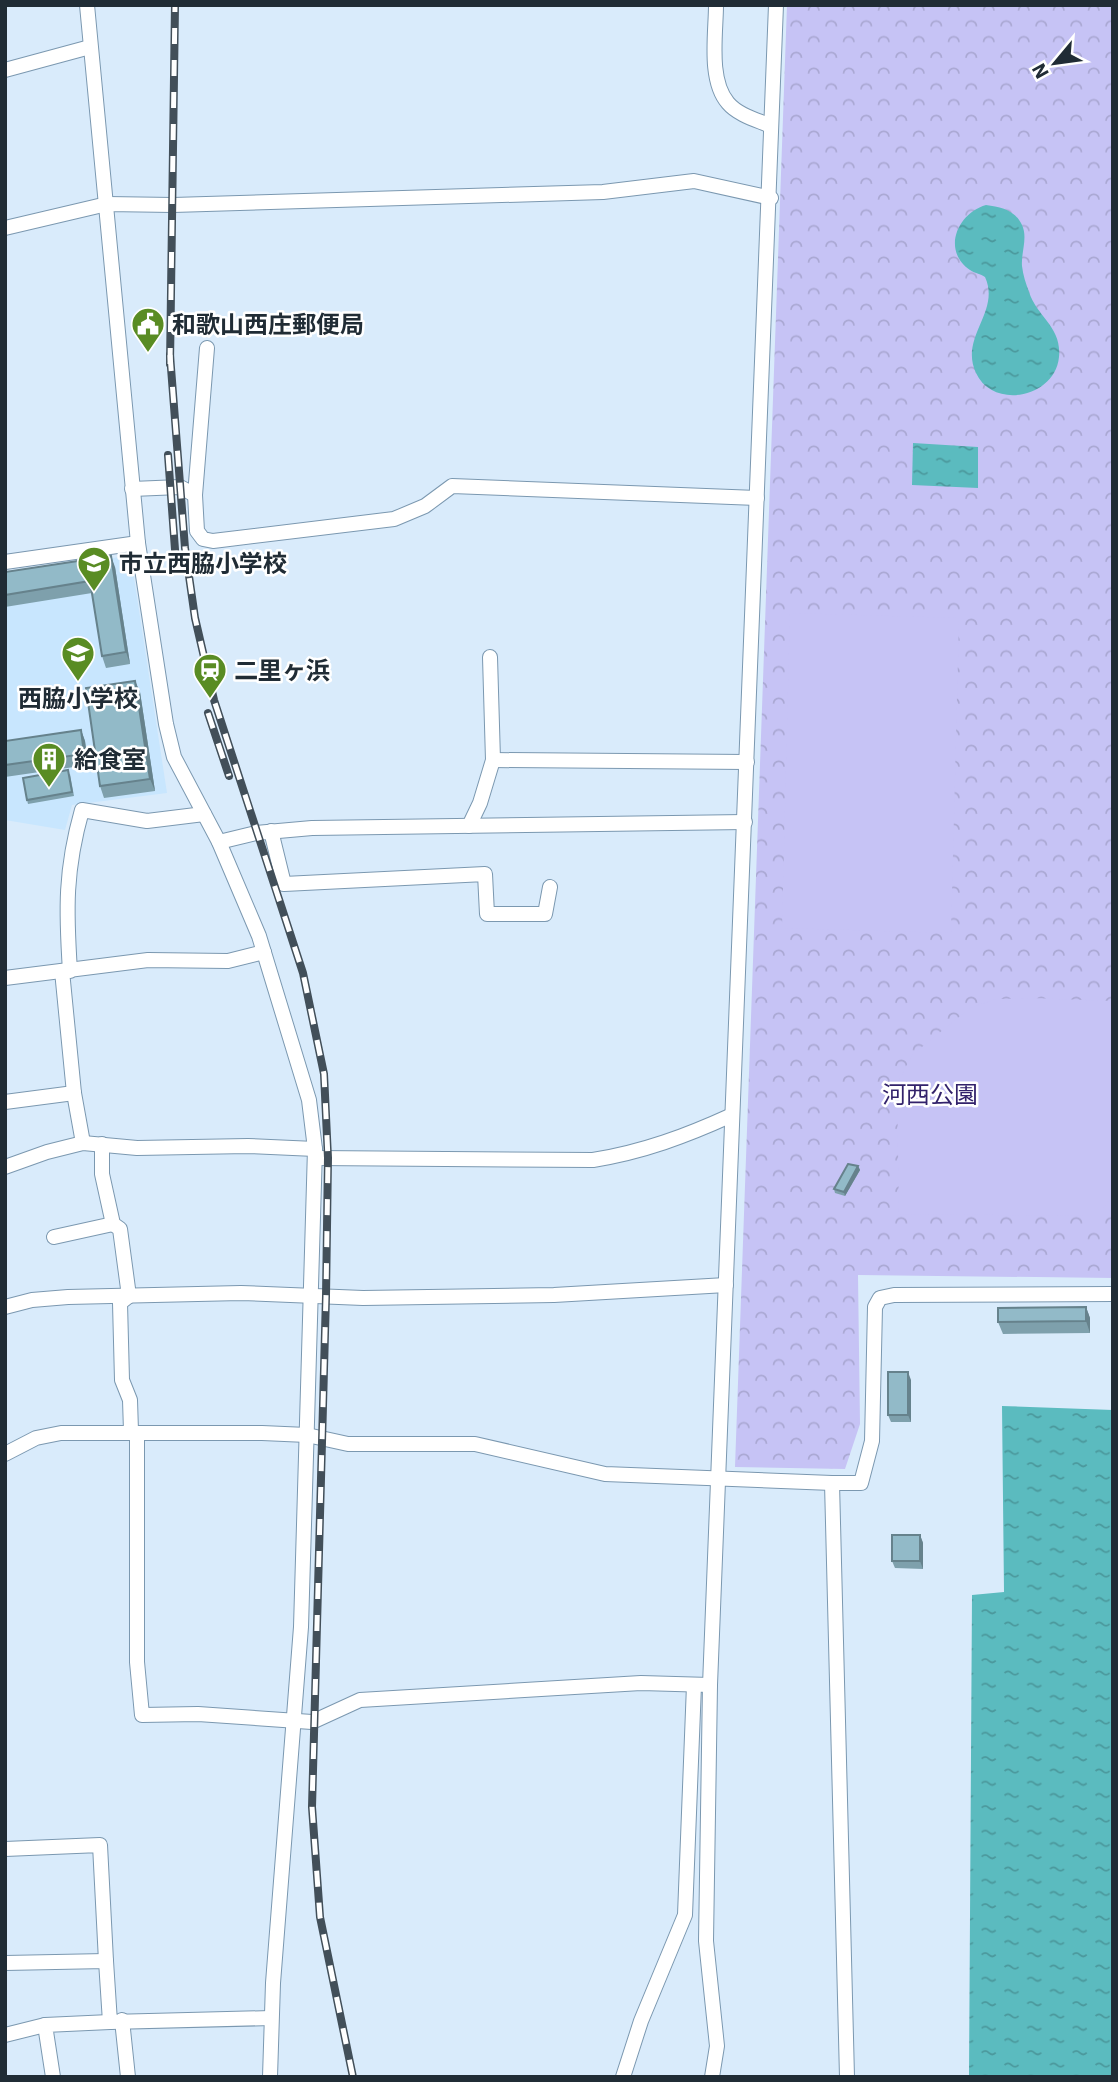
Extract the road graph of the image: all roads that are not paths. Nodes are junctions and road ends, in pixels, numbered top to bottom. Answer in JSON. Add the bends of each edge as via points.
{"nodes":[{"id":1,"x":87,"y":5,"type":"edge"},
{"id":2,"x":716,"y":5,"type":"edge"},
{"id":3,"x":776,"y":5,"type":"edge"},
{"id":4,"x":90,"y":47,"type":"junction"},
{"id":5,"x":5,"y":70,"type":"edge"},
{"id":6,"x":771,"y":125,"type":"junction"},
{"id":7,"x":771,"y":198,"type":"junction"},
{"id":8,"x":107,"y":204,"type":"junction"},
{"id":9,"x":5,"y":228,"type":"edge"},
{"id":10,"x":207,"y":348,"type":"dead end"},
{"id":11,"x":132,"y":489,"type":"junction"},
{"id":12,"x":195,"y":495,"type":"junction"},
{"id":13,"x":757,"y":498,"type":"junction"},
{"id":14,"x":138,"y":543,"type":"junction"},
{"id":15,"x":5,"y":562,"type":"edge"},
{"id":16,"x":490,"y":657,"type":"dead end"},
{"id":17,"x":493,"y":760,"type":"junction"},
{"id":18,"x":747,"y":762,"type":"junction"},
{"id":19,"x":204,"y":814,"type":"junction"},
{"id":20,"x":745,"y":822,"type":"junction"},
{"id":21,"x":469,"y":826,"type":"junction"},
{"id":22,"x":271,"y":831,"type":"junction"},
{"id":23,"x":219,"y":842,"type":"junction"},
{"id":24,"x":550,"y":887,"type":"dead end"},
{"id":25,"x":264,"y":952,"type":"junction"},
{"id":26,"x":66,"y":971,"type":"junction"},
{"id":27,"x":5,"y":978,"type":"edge"},
{"id":28,"x":74,"y":1093,"type":"junction"},
{"id":29,"x":5,"y":1102,"type":"edge"},
{"id":30,"x":732,"y":1115,"type":"junction"},
{"id":31,"x":83,"y":1143,"type":"junction"},
{"id":32,"x":102,"y":1144,"type":"junction"},
{"id":33,"x":315,"y":1154,"type":"junction"},
{"id":34,"x":5,"y":1167,"type":"edge"},
{"id":35,"x":113,"y":1224,"type":"junction"},
{"id":36,"x":54,"y":1237,"type":"dead end"},
{"id":37,"x":726,"y":1285,"type":"junction"},
{"id":38,"x":312,"y":1294,"type":"junction"},
{"id":39,"x":1113,"y":1294,"type":"edge"},
{"id":40,"x":129,"y":1296,"type":"junction"},
{"id":41,"x":5,"y":1307,"type":"edge"},
{"id":42,"x":137,"y":1434,"type":"junction"},
{"id":43,"x":307,"y":1435,"type":"junction"},
{"id":44,"x":5,"y":1454,"type":"edge"},
{"id":45,"x":718,"y":1480,"type":"junction"},
{"id":46,"x":832,"y":1483,"type":"junction"},
{"id":47,"x":694,"y":1685,"type":"junction"},
{"id":48,"x":710,"y":1685,"type":"junction"},
{"id":49,"x":293,"y":1721,"type":"junction"},
{"id":50,"x":5,"y":1849,"type":"edge"},
{"id":51,"x":106,"y":1961,"type":"junction"},
{"id":52,"x":5,"y":1963,"type":"edge"},
{"id":53,"x":271,"y":2018,"type":"junction"},
{"id":54,"x":116,"y":2021,"type":"junction"},
{"id":55,"x":45,"y":2025,"type":"junction"},
{"id":56,"x":5,"y":2035,"type":"edge"},
{"id":57,"x":847,"y":2072,"type":"edge"},
{"id":58,"x":53,"y":2077,"type":"edge"},
{"id":59,"x":128,"y":2077,"type":"edge"},
{"id":60,"x":270,"y":2077,"type":"edge"},
{"id":61,"x":623,"y":2077,"type":"edge"},
{"id":62,"x":712,"y":2077,"type":"edge"}],
"edges":[{"from":1,"to":4,"type":"street"},
{"from":2,"to":6,"type":"street","via":[[717,78],[727,102],[742,114]]},
{"from":3,"to":6,"type":"street"},
{"from":4,"to":5,"type":"street"},
{"from":4,"to":8,"type":"street"},
{"from":6,"to":7,"type":"street"},
{"from":7,"to":8,"type":"street","via":[[694,181],[603,192]]},
{"from":7,"to":13,"type":"street"},
{"from":8,"to":9,"type":"street"},
{"from":8,"to":11,"type":"street"},
{"from":10,"to":12,"type":"street"},
{"from":11,"to":12,"type":"street","via":[[180,487]]},
{"from":11,"to":14,"type":"street"},
{"from":12,"to":13,"type":"street","via":[[197,531],[213,541],[394,519],[425,506],[452,486]]},
{"from":13,"to":18,"type":"street"},
{"from":14,"to":15,"type":"street"},
{"from":14,"to":19,"type":"street","via":[[168,735],[174,757]]},
{"from":16,"to":17,"type":"street"},
{"from":17,"to":18,"type":"street"},
{"from":17,"to":21,"type":"street"},
{"from":18,"to":20,"type":"street"},
{"from":19,"to":23,"type":"street"},
{"from":19,"to":26,"type":"street","via":[[147,821],[82,810],[70,856],[65,903]]},
{"from":20,"to":21,"type":"street"},
{"from":20,"to":30,"type":"street"},
{"from":21,"to":22,"type":"street"},
{"from":22,"to":23,"type":"street"},
{"from":22,"to":24,"type":"street","via":[[284,884],[485,874],[487,914],[545,914]]},
{"from":23,"to":25,"type":"street"},
{"from":25,"to":26,"type":"street","via":[[228,961],[148,960]]},
{"from":25,"to":33,"type":"street","via":[[310,1100]]},
{"from":26,"to":27,"type":"street"},
{"from":26,"to":28,"type":"street"},
{"from":28,"to":29,"type":"street"},
{"from":28,"to":31,"type":"street"},
{"from":30,"to":33,"type":"street","via":[[680,1139],[593,1160]]},
{"from":30,"to":37,"type":"street"},
{"from":31,"to":32,"type":"street"},
{"from":31,"to":34,"type":"street"},
{"from":32,"to":33,"type":"street","via":[[137,1148],[248,1146]]},
{"from":32,"to":35,"type":"street","via":[[102,1174]]},
{"from":33,"to":38,"type":"street"},
{"from":35,"to":36,"type":"street"},
{"from":35,"to":40,"type":"street","via":[[120,1229]]},
{"from":37,"to":38,"type":"street","via":[[554,1296],[363,1298]]},
{"from":37,"to":45,"type":"street"},
{"from":38,"to":40,"type":"street"},
{"from":38,"to":43,"type":"street"},
{"from":39,"to":46,"type":"street","via":[[880,1298],[875,1307],[872,1441],[860,1483]]},
{"from":40,"to":41,"type":"street","via":[[32,1300]]},
{"from":40,"to":42,"type":"street","via":[[120,1303],[122,1380],[130,1400],[131,1431]]},
{"from":42,"to":43,"type":"street"},
{"from":42,"to":44,"type":"street","via":[[61,1433],[36,1438]]},
{"from":42,"to":49,"type":"street","via":[[137,1662],[142,1715]]},
{"from":43,"to":45,"type":"street","via":[[348,1444],[475,1444],[605,1474]]},
{"from":43,"to":49,"type":"street"},
{"from":45,"to":46,"type":"street"},
{"from":45,"to":48,"type":"street"},
{"from":46,"to":57,"type":"street"},
{"from":47,"to":48,"type":"street"},
{"from":47,"to":49,"type":"street","via":[[559,1687],[360,1700],[323,1719]]},
{"from":47,"to":61,"type":"street","via":[[685,1915],[640,2021]]},
{"from":48,"to":62,"type":"street","via":[[706,1941],[717,2046]]},
{"from":49,"to":53,"type":"street"},
{"from":50,"to":51,"type":"street","via":[[100,1845]]},
{"from":51,"to":52,"type":"street"},
{"from":51,"to":54,"type":"street"},
{"from":53,"to":54,"type":"street"},
{"from":53,"to":60,"type":"street"},
{"from":54,"to":55,"type":"street"},
{"from":54,"to":59,"type":"street"},
{"from":55,"to":56,"type":"street"},
{"from":55,"to":58,"type":"street"}]}
